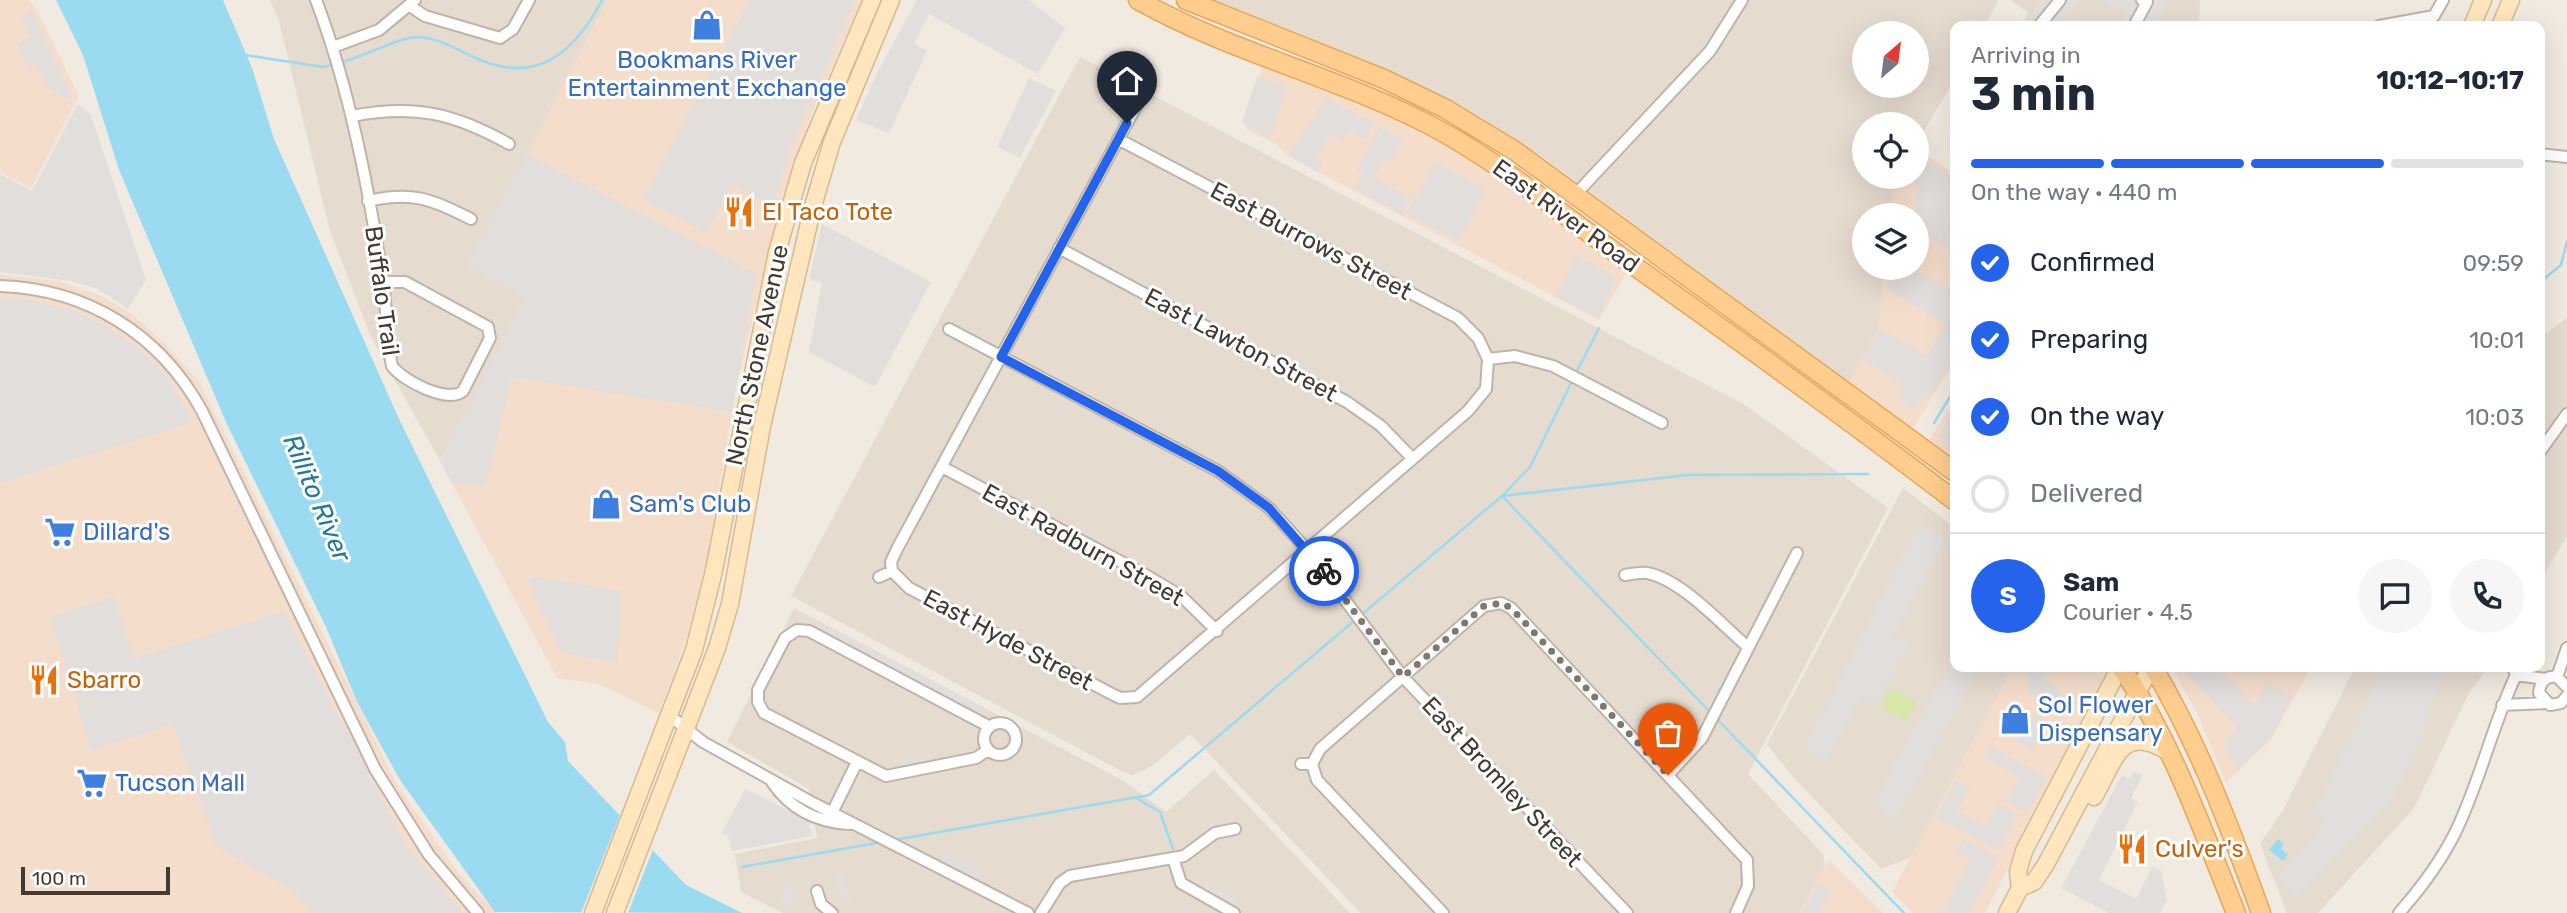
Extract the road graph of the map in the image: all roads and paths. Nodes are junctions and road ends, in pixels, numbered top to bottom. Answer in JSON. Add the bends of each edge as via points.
{"nodes":[{"id":1,"x":316,"y":0,"type":"edge"},
{"id":2,"x":529,"y":0,"type":"edge"},
{"id":3,"x":872,"y":0,"type":"edge"},
{"id":4,"x":891,"y":0,"type":"edge"},
{"id":5,"x":1138,"y":0,"type":"edge"},
{"id":6,"x":1186,"y":0,"type":"edge"},
{"id":7,"x":1742,"y":0,"type":"edge"},
{"id":8,"x":2060,"y":0,"type":"edge"},
{"id":9,"x":2142,"y":0,"type":"edge"},
{"id":10,"x":2443,"y":0,"type":"edge"},
{"id":11,"x":2483,"y":0,"type":"edge"},
{"id":12,"x":2511,"y":0,"type":"edge"},
{"id":13,"x":413,"y":3,"type":"edge"},
{"id":14,"x":2043,"y":21,"type":"edge"},
{"id":15,"x":2137,"y":21,"type":"edge"},
{"id":16,"x":2406,"y":21,"type":"edge"},
{"id":17,"x":2474,"y":21,"type":"edge"},
{"id":18,"x":2502,"y":21,"type":"edge"},
{"id":19,"x":334,"y":50,"type":"junction"},
{"id":20,"x":1348,"y":89,"type":"junction"},
{"id":21,"x":1145,"y":90,"type":"dead end"},
{"id":22,"x":352,"y":116,"type":"junction"},
{"id":23,"x":1474,"y":126,"type":"junction"},
{"id":24,"x":1440,"y":131,"type":"junction"},
{"id":25,"x":1118,"y":139,"type":"junction"},
{"id":26,"x":509,"y":144,"type":"dead end"},
{"id":27,"x":2545,"y":155,"type":"edge"},
{"id":28,"x":2567,"y":157,"type":"edge"},
{"id":29,"x":1575,"y":195,"type":"junction"},
{"id":30,"x":368,"y":201,"type":"junction"},
{"id":31,"x":471,"y":219,"type":"dead end"},
{"id":32,"x":1059,"y":247,"type":"junction"},
{"id":33,"x":383,"y":282,"type":"junction"},
{"id":34,"x":0,"y":286,"type":"edge"},
{"id":35,"x":949,"y":329,"type":"dead end"},
{"id":36,"x":1001,"y":357,"type":"junction"},
{"id":37,"x":1488,"y":359,"type":"junction"},
{"id":38,"x":2567,"y":414,"type":"edge"},
{"id":39,"x":1662,"y":423,"type":"dead end"},
{"id":40,"x":2545,"y":445,"type":"edge"},
{"id":41,"x":1412,"y":458,"type":"junction"},
{"id":42,"x":942,"y":467,"type":"junction"},
{"id":43,"x":1950,"y":468,"type":"edge"},
{"id":44,"x":1950,"y":497,"type":"edge"},
{"id":45,"x":1308,"y":551,"type":"junction"},
{"id":46,"x":1797,"y":553,"type":"dead end"},
{"id":47,"x":892,"y":571,"type":"junction"},
{"id":48,"x":1625,"y":575,"type":"dead end"},
{"id":49,"x":879,"y":577,"type":"dead end"},
{"id":50,"x":1217,"y":631,"type":"junction"},
{"id":51,"x":1748,"y":647,"type":"junction"},
{"id":52,"x":2567,"y":648,"type":"edge"},
{"id":53,"x":2117,"y":672,"type":"edge"},
{"id":54,"x":2124,"y":672,"type":"edge"},
{"id":55,"x":2149,"y":672,"type":"edge"},
{"id":56,"x":2155,"y":672,"type":"edge"},
{"id":57,"x":2515,"y":672,"type":"edge"},
{"id":58,"x":2528,"y":672,"type":"edge"},
{"id":59,"x":1403,"y":677,"type":"junction"},
{"id":60,"x":2551,"y":678,"type":"junction"},
{"id":61,"x":2567,"y":687,"type":"edge"},
{"id":62,"x":2138,"y":692,"type":"junction"},
{"id":63,"x":2567,"y":696,"type":"edge"},
{"id":64,"x":2545,"y":703,"type":"junction"},
{"id":65,"x":2502,"y":705,"type":"junction"},
{"id":66,"x":670,"y":716,"type":"junction"},
{"id":67,"x":990,"y":727,"type":"junction"},
{"id":68,"x":687,"y":732,"type":"junction"},
{"id":69,"x":988,"y":750,"type":"junction"},
{"id":70,"x":2170,"y":753,"type":"junction"},
{"id":71,"x":857,"y":762,"type":"junction"},
{"id":72,"x":1668,"y":775,"type":"junction"},
{"id":73,"x":829,"y":818,"type":"junction"},
{"id":74,"x":2070,"y":820,"type":"junction"},
{"id":75,"x":1235,"y":829,"type":"dead end"},
{"id":76,"x":1173,"y":858,"type":"junction"},
{"id":77,"x":1762,"y":868,"type":"dead end"},
{"id":78,"x":1749,"y":869,"type":"junction"},
{"id":79,"x":2020,"y":888,"type":"junction"},
{"id":80,"x":817,"y":891,"type":"dead end"},
{"id":81,"x":478,"y":913,"type":"edge"},
{"id":82,"x":593,"y":913,"type":"edge"},
{"id":83,"x":615,"y":913,"type":"edge"},
{"id":84,"x":832,"y":913,"type":"edge"},
{"id":85,"x":1028,"y":913,"type":"edge"},
{"id":86,"x":1041,"y":913,"type":"edge"},
{"id":87,"x":1234,"y":913,"type":"edge"},
{"id":88,"x":1443,"y":913,"type":"edge"},
{"id":89,"x":1627,"y":913,"type":"edge"},
{"id":90,"x":1736,"y":913,"type":"edge"},
{"id":91,"x":2007,"y":913,"type":"edge"},
{"id":92,"x":2236,"y":913,"type":"edge"},
{"id":93,"x":2261,"y":913,"type":"edge"},
{"id":94,"x":2399,"y":913,"type":"edge"}],
"edges":[{"from":1,"to":19,"type":"street","name":"Buffalo Trail"},
{"from":2,"to":13,"type":"street","via":[[513,29],[500,38],[425,16]]},
{"from":3,"to":66,"type":"main road","name":"North Stone Avenue","via":[[803,163],[776,252],[713,575],[694,650]]},
{"from":4,"to":68,"type":"main road","name":"North Stone Avenue","via":[[832,142],[813,206],[762,426],[730,604]]},
{"from":5,"to":20,"type":"main road","name":"East River Road","via":[[1217,39]]},
{"from":6,"to":23,"type":"main road","name":"East River Road","via":[[1384,79]]},
{"from":7,"to":29,"type":"street","via":[[1710,51]]},
{"from":8,"to":14,"type":"street"},
{"from":9,"to":15,"type":"street","via":[[2147,2]]},
{"from":10,"to":16,"type":"street","via":[[2434,16]]},
{"from":11,"to":17,"type":"main road"},
{"from":12,"to":18,"type":"main road"},
{"from":13,"to":19,"type":"street","via":[[379,30]]},
{"from":19,"to":22,"type":"street","name":"Buffalo Trail"},
{"from":20,"to":23,"type":"main road","via":[[1365,84]]},
{"from":20,"to":24,"type":"main road","name":"East River Road"},
{"from":21,"to":25,"type":"street"},
{"from":22,"to":26,"type":"street","via":[[385,110],[436,113],[466,121]]},
{"from":22,"to":30,"type":"street","name":"Buffalo Trail"},
{"from":23,"to":29,"type":"main road","name":"East River Road"},
{"from":24,"to":29,"type":"main road","via":[[1474,138],[1560,196]]},
{"from":24,"to":44,"type":"main road","name":"East River Road","via":[[1523,183]]},
{"from":25,"to":32,"type":"street"},
{"from":25,"to":37,"type":"street","name":"East Burrows Street","via":[[1458,318],[1478,338]]},
{"from":27,"to":28,"type":"street"},
{"from":29,"to":43,"type":"main road","name":"East River Road"},
{"from":30,"to":31,"type":"street","name":"Buffalo Trail","via":[[407,195],[436,201]]},
{"from":30,"to":33,"type":"street","name":"Buffalo Trail"},
{"from":32,"to":36,"type":"street"},
{"from":32,"to":41,"type":"street","name":"East Lawton Street","via":[[1347,402],[1381,426]]},
{"from":33,"to":33,"type":"street","name":"Buffalo Trail","via":[[395,370],[443,396],[458,396],[490,331],[414,286]]},
{"from":34,"to":81,"type":"street","via":[[48,292],[90,304],[140,335],[179,374],[202,411],[388,792],[429,855]]},
{"from":35,"to":36,"type":"street","name":"East Bromley Street"},
{"from":36,"to":42,"type":"street"},
{"from":36,"to":45,"type":"street","name":"East Bromley Street","via":[[1218,471],[1269,508]]},
{"from":37,"to":39,"type":"street","via":[[1515,356],[1553,366]]},
{"from":37,"to":41,"type":"street","via":[[1486,389],[1468,411]]},
{"from":38,"to":40,"type":"street"},
{"from":41,"to":45,"type":"street"},
{"from":42,"to":47,"type":"street","via":[[893,556]]},
{"from":42,"to":50,"type":"street","name":"East Radburn Street","via":[[1154,579],[1181,596]]},
{"from":45,"to":50,"type":"street"},
{"from":45,"to":59,"type":"street","name":"East Bromley Street"},
{"from":46,"to":51,"type":"street"},
{"from":47,"to":49,"type":"street"},
{"from":47,"to":50,"type":"street","name":"East Hyde Street","via":[[909,588],[1129,699],[1146,693]]},
{"from":48,"to":51,"type":"street","via":[[1646,573],[1668,583]]},
{"from":51,"to":72,"type":"street","via":[[1702,738]]},
{"from":52,"to":60,"type":"street"},
{"from":53,"to":79,"type":"main road","via":[[2024,851],[2018,872]]},
{"from":54,"to":62,"type":"main road"},
{"from":55,"to":62,"type":"main road"},
{"from":56,"to":93,"type":"main road","via":[[2209,772]]},
{"from":57,"to":65,"type":"street"},
{"from":58,"to":60,"type":"street"},
{"from":59,"to":72,"type":"street","via":[[1484,606],[1501,603],[1511,608]]},
{"from":59,"to":88,"type":"street","via":[[1307,764]]},
{"from":59,"to":89,"type":"street","name":"East Bromley Street"},
{"from":60,"to":61,"type":"street"},
{"from":60,"to":64,"type":"street","via":[[2539,692]]},
{"from":62,"to":70,"type":"main road"},
{"from":62,"to":74,"type":"main road"},
{"from":63,"to":64,"type":"street","via":[[2558,705]]},
{"from":64,"to":65,"type":"street"},
{"from":65,"to":94,"type":"street","via":[[2455,832],[2427,880]]},
{"from":66,"to":68,"type":"street"},
{"from":66,"to":82,"type":"main road","name":"North Stone Avenue"},
{"from":67,"to":69,"type":"street","via":[[984,738]]},
{"from":67,"to":69,"type":"street","via":[[1007,725],[1015,743],[1005,754]]},
{"from":67,"to":71,"type":"street","via":[[809,631],[796,631],[785,638],[758,690],[758,702],[764,713]]},
{"from":68,"to":73,"type":"street","via":[[771,779],[785,801]]},
{"from":68,"to":83,"type":"main road","name":"North Stone Avenue"},
{"from":69,"to":71,"type":"street","via":[[976,758],[886,776]]},
{"from":70,"to":74,"type":"main road","via":[[2151,741],[2131,742],[2093,800]]},
{"from":70,"to":92,"type":"main road"},
{"from":71,"to":73,"type":"street"},
{"from":72,"to":78,"type":"street","via":[[1738,850]]},
{"from":73,"to":85,"type":"street","via":[[859,826]]},
{"from":74,"to":79,"type":"main road","via":[[2034,883]]},
{"from":75,"to":76,"type":"street","via":[[1215,833],[1184,856]]},
{"from":76,"to":86,"type":"street","via":[[1070,876],[1059,883]]},
{"from":76,"to":87,"type":"street","via":[[1181,883]]},
{"from":77,"to":78,"type":"street"},
{"from":78,"to":90,"type":"street","via":[[1748,886]]},
{"from":79,"to":91,"type":"main road"},
{"from":80,"to":84,"type":"street","via":[[821,904]]}]}
